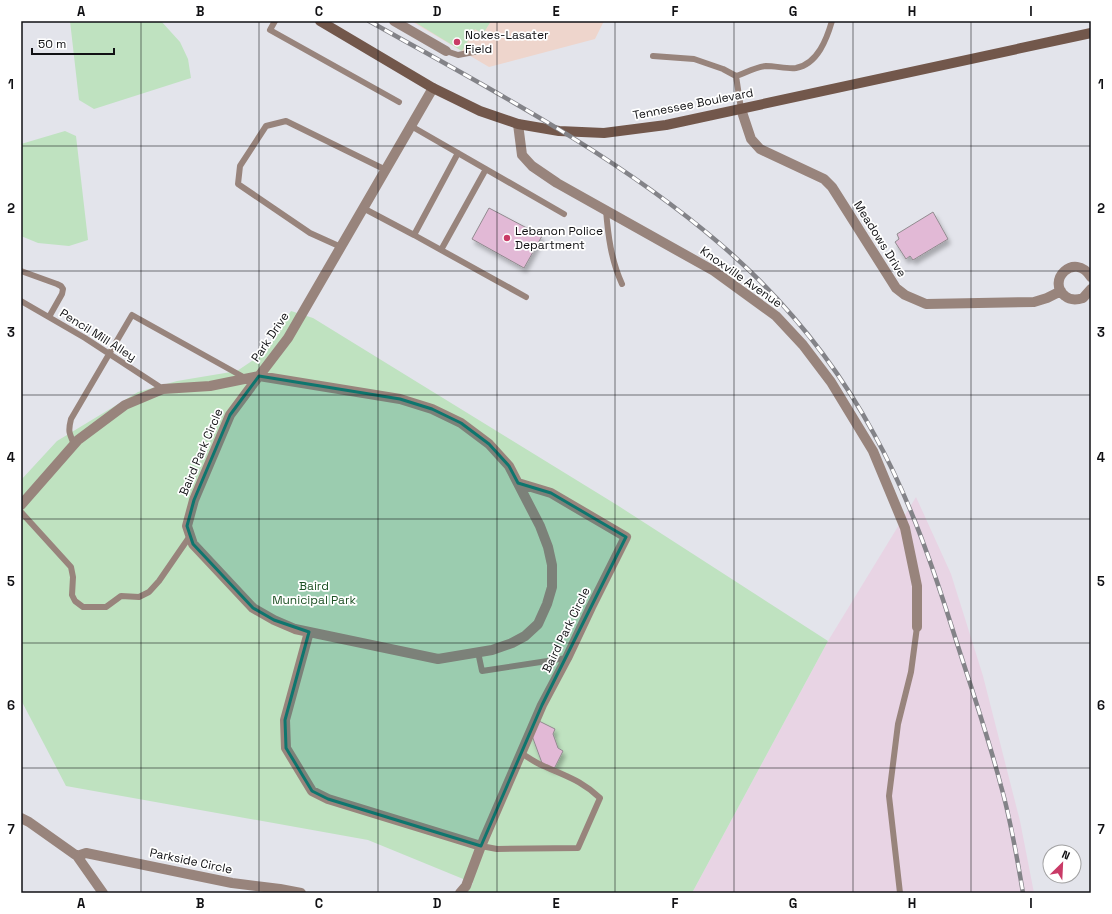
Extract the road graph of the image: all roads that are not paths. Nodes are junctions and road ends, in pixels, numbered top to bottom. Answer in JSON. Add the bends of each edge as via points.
{"nodes":[{"id":1,"x":275,"y":21,"type":"edge"},
{"id":2,"x":320,"y":21,"type":"edge"},
{"id":3,"x":394,"y":21,"type":"edge"},
{"id":4,"x":832,"y":21,"type":"edge"},
{"id":5,"x":1091,"y":33,"type":"edge"},
{"id":6,"x":446,"y":51,"type":"joint"},
{"id":7,"x":480,"y":51,"type":"dead end"},
{"id":8,"x":653,"y":56,"type":"dead end"},
{"id":9,"x":736,"y":76,"type":"junction"},
{"id":10,"x":433,"y":88,"type":"junction"},
{"id":11,"x":399,"y":102,"type":"dead end"},
{"id":12,"x":741,"y":109,"type":"junction"},
{"id":13,"x":518,"y":124,"type":"junction"},
{"id":14,"x":411,"y":126,"type":"junction"},
{"id":15,"x":458,"y":153,"type":"junction"},
{"id":16,"x":486,"y":169,"type":"junction"},
{"id":17,"x":386,"y":170,"type":"junction"},
{"id":18,"x":364,"y":208,"type":"junction"},
{"id":19,"x":606,"y":210,"type":"junction"},
{"id":20,"x":564,"y":214,"type":"dead end"},
{"id":21,"x":414,"y":235,"type":"junction"},
{"id":22,"x":341,"y":247,"type":"junction"},
{"id":23,"x":440,"y":250,"type":"junction"},
{"id":24,"x":21,"y":271,"type":"edge"},
{"id":25,"x":1091,"y":277,"type":"edge"},
{"id":26,"x":622,"y":284,"type":"dead end"},
{"id":27,"x":1091,"y":289,"type":"edge"},
{"id":28,"x":1060,"y":290,"type":"junction"},
{"id":29,"x":526,"y":298,"type":"dead end"},
{"id":30,"x":21,"y":301,"type":"edge"},
{"id":31,"x":49,"y":317,"type":"junction"},
{"id":32,"x":109,"y":353,"type":"junction"},
{"id":33,"x":259,"y":376,"type":"junction"},
{"id":34,"x":247,"y":379,"type":"junction"},
{"id":35,"x":163,"y":389,"type":"junction"},
{"id":36,"x":74,"y":444,"type":"junction"},
{"id":37,"x":518,"y":483,"type":"junction"},
{"id":38,"x":21,"y":505,"type":"edge"},
{"id":39,"x":21,"y":512,"type":"edge"},
{"id":40,"x":190,"y":536,"type":"junction"},
{"id":41,"x":918,"y":627,"type":"joint"},
{"id":42,"x":309,"y":632,"type":"junction"},
{"id":43,"x":478,"y":652,"type":"junction"},
{"id":44,"x":568,"y":658,"type":"junction"},
{"id":45,"x":521,"y":753,"type":"junction"},
{"id":46,"x":21,"y":818,"type":"edge"},
{"id":47,"x":481,"y":846,"type":"junction"},
{"id":48,"x":77,"y":856,"type":"junction"},
{"id":49,"x":103,"y":893,"type":"edge"},
{"id":50,"x":301,"y":893,"type":"edge"},
{"id":51,"x":460,"y":893,"type":"edge"},
{"id":52,"x":900,"y":893,"type":"edge"}],
"edges":[{"from":1,"to":11,"type":"lane","via":[[270,30]]},
{"from":2,"to":10,"type":"street","name":"Tennessee Boulevard"},
{"from":3,"to":6,"type":"street"},
{"from":4,"to":9,"type":"lane","via":[[828,35],[817,54],[807,63],[797,68],[764,66]]},
{"from":5,"to":12,"type":"street","name":"Tennessee Boulevard"},
{"from":6,"to":7,"type":"lane","via":[[458,55]]},
{"from":8,"to":9,"type":"lane","via":[[694,58]]},
{"from":9,"to":12,"type":"lane"},
{"from":10,"to":13,"type":"street","name":"Tennessee Boulevard","via":[[480,111]]},
{"from":10,"to":14,"type":"street","name":"Park Drive"},
{"from":12,"to":13,"type":"street","name":"Tennessee Boulevard","via":[[666,125],[604,133],[559,131]]},
{"from":12,"to":28,"type":"street","name":"Meadows Drive","via":[[752,139],[760,150],[824,179],[832,187],[896,288],[905,295],[926,304],[1034,302]]},
{"from":13,"to":19,"type":"street","name":"Knoxville Avenue","via":[[522,155],[532,166]]},
{"from":14,"to":15,"type":"lane"},
{"from":14,"to":17,"type":"street","name":"Park Drive"},
{"from":15,"to":16,"type":"lane"},
{"from":15,"to":21,"type":"lane"},
{"from":16,"to":20,"type":"lane"},
{"from":16,"to":23,"type":"lane"},
{"from":17,"to":18,"type":"street","name":"Park Drive"},
{"from":17,"to":22,"type":"lane","via":[[286,121],[266,126],[240,166],[238,184],[310,233]]},
{"from":18,"to":21,"type":"lane"},
{"from":18,"to":22,"type":"street","name":"Park Drive"},
{"from":19,"to":26,"type":"lane","via":[[608,237],[615,270]]},
{"from":19,"to":41,"type":"street","name":"Knoxville Avenue","via":[[714,271],[776,316],[831,382],[873,451],[905,528],[917,586]]},
{"from":21,"to":23,"type":"lane"},
{"from":22,"to":33,"type":"street","name":"Park Drive","via":[[288,338]]},
{"from":23,"to":29,"type":"lane"},
{"from":24,"to":31,"type":"lane","via":[[57,284],[63,289]]},
{"from":25,"to":28,"type":"street","via":[[1082,268],[1069,268],[1060,276]]},
{"from":27,"to":28,"type":"street","via":[[1086,296],[1078,300],[1069,298]]},
{"from":30,"to":31,"type":"lane","name":"Pencil Mill Alley"},
{"from":31,"to":32,"type":"lane","name":"Pencil Mill Alley"},
{"from":32,"to":34,"type":"lane","via":[[132,315]]},
{"from":32,"to":35,"type":"lane","name":"Pencil Mill Alley"},
{"from":32,"to":36,"type":"lane","via":[[71,419],[69,434]]},
{"from":33,"to":34,"type":"street","name":"Park Drive"},
{"from":33,"to":37,"type":"street","via":[[400,399],[432,409],[461,423],[489,444],[509,466]]},
{"from":33,"to":40,"type":"street","name":"Baird Park Circle","via":[[230,415],[194,500],[187,526]]},
{"from":34,"to":35,"type":"street","name":"Park Drive","via":[[210,386]]},
{"from":35,"to":36,"type":"street","name":"Park Drive","via":[[125,405]]},
{"from":36,"to":38,"type":"street","name":"Park Drive"},
{"from":37,"to":43,"type":"street","via":[[548,547],[552,565],[552,587],[538,624],[525,636],[492,650]]},
{"from":37,"to":44,"type":"street","name":"Baird Park Circle","via":[[552,493],[626,537]]},
{"from":39,"to":40,"type":"lane","via":[[71,566],[72,595],[83,607],[106,607],[121,596],[139,597],[149,592]]},
{"from":40,"to":42,"type":"street","via":[[193,544],[253,608],[274,620]]},
{"from":41,"to":52,"type":"lane","via":[[911,672],[898,724],[889,796]]},
{"from":42,"to":43,"type":"street","via":[[438,659]]},
{"from":42,"to":47,"type":"street","via":[[285,720],[285,734],[286,748],[312,791],[328,799]]},
{"from":43,"to":44,"type":"lane","via":[[482,671]]},
{"from":44,"to":45,"type":"street","name":"Baird Park Circle","via":[[542,705]]},
{"from":45,"to":47,"type":"street","name":"Baird Park Circle"},
{"from":45,"to":47,"type":"lane","via":[[574,779],[600,798],[578,848],[497,849]]},
{"from":46,"to":48,"type":"street"},
{"from":47,"to":51,"type":"street","name":"Baird Park Circle","via":[[466,886]]},
{"from":48,"to":49,"type":"street"},
{"from":48,"to":50,"type":"street","name":"Parkside Circle","via":[[86,853],[232,883]]}]}
